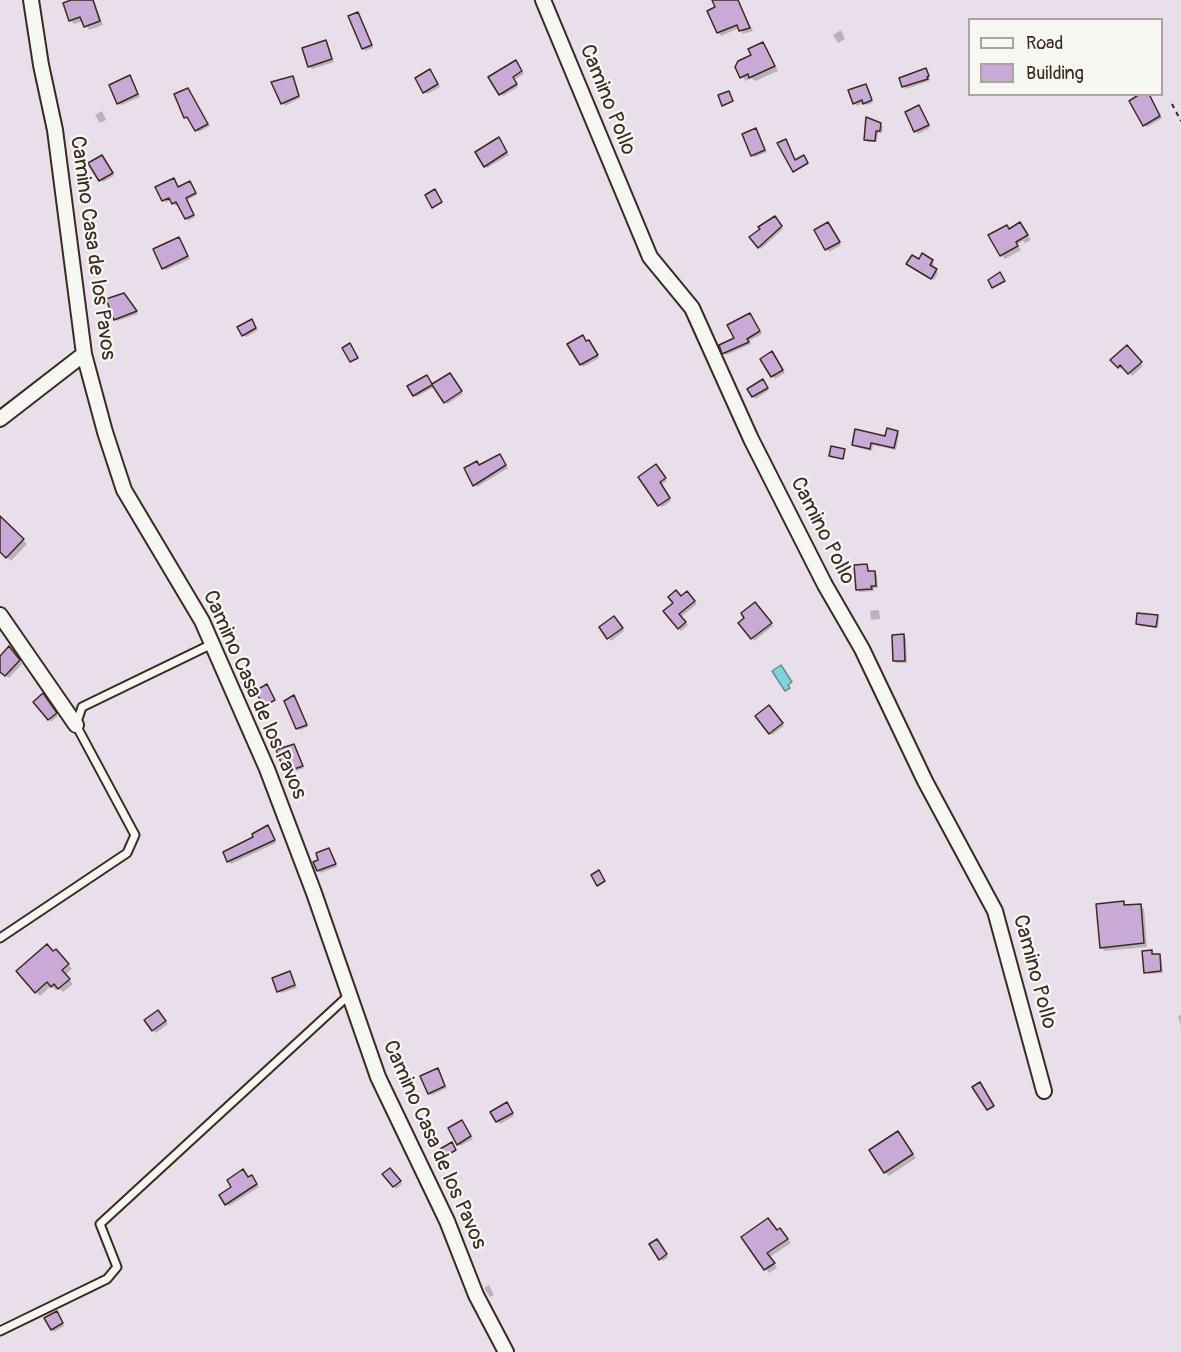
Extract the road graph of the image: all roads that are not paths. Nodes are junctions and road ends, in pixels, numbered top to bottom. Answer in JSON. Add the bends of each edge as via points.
{"nodes":[{"id":1,"x":31,"y":0,"type":"edge"},
{"id":2,"x":543,"y":0,"type":"edge"},
{"id":3,"x":84,"y":354,"type":"junction"},
{"id":4,"x":0,"y":419,"type":"edge"},
{"id":5,"x":0,"y":615,"type":"edge"},
{"id":6,"x":212,"y":644,"type":"junction"},
{"id":7,"x":76,"y":724,"type":"junction"},
{"id":8,"x":0,"y":939,"type":"edge"},
{"id":9,"x":349,"y":995,"type":"junction"},
{"id":10,"x":1044,"y":1091,"type":"dead end"},
{"id":11,"x":0,"y":1331,"type":"edge"},
{"id":12,"x":506,"y":1352,"type":"edge"}],
"edges":[{"from":1,"to":3,"type":"street","name":"Camino Casa de los Pavos","via":[[55,130]]},
{"from":2,"to":10,"type":"street","name":"Camino Pollo","via":[[650,257],[692,308],[751,439],[995,911]]},
{"from":3,"to":4,"type":"street"},
{"from":3,"to":6,"type":"street","name":"Camino Casa de los Pavos","via":[[124,490]]},
{"from":5,"to":7,"type":"street"},
{"from":6,"to":7,"type":"lane","via":[[82,707]]},
{"from":6,"to":9,"type":"street","name":"Camino Casa de los Pavos","via":[[267,769]]},
{"from":7,"to":8,"type":"lane","via":[[135,835],[127,853]]},
{"from":9,"to":11,"type":"lane","via":[[100,1224],[117,1267],[108,1279]]},
{"from":9,"to":12,"type":"street","name":"Camino Casa de los Pavos","via":[[378,1077],[447,1221],[476,1295]]}]}
